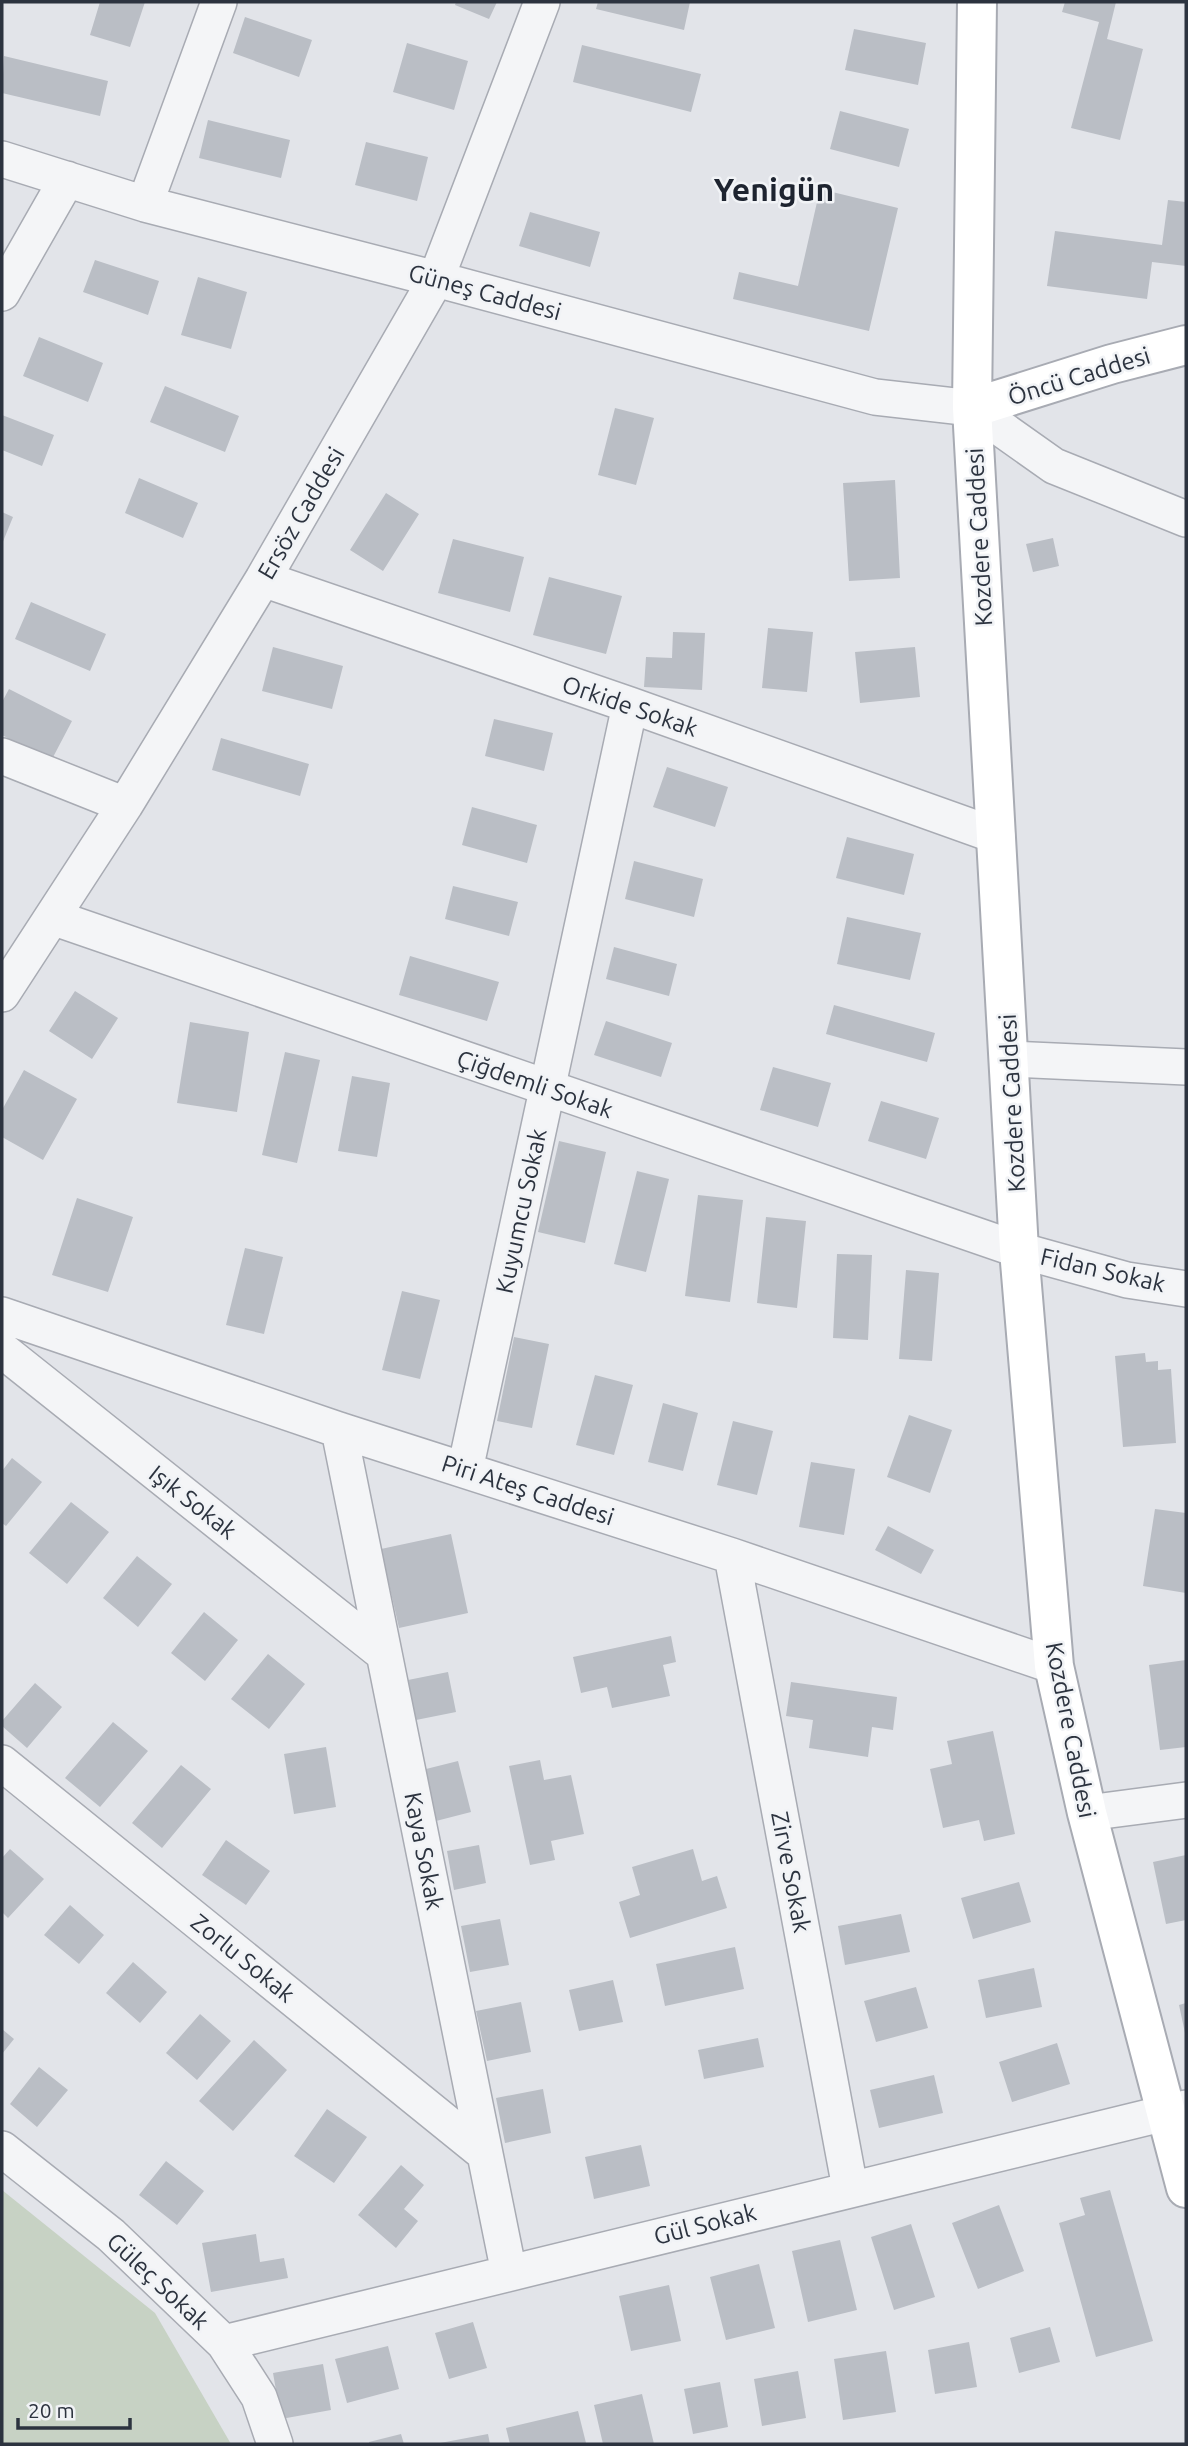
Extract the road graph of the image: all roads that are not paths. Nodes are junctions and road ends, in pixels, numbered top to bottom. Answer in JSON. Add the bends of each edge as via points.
{"nodes":[{"id":1,"x":219,"y":2,"type":"edge"},
{"id":2,"x":542,"y":2,"type":"edge"},
{"id":3,"x":977,"y":2,"type":"edge"},
{"id":4,"x":2,"y":159,"type":"edge"},
{"id":5,"x":67,"y":179,"type":"junction"},
{"id":6,"x":145,"y":204,"type":"junction"},
{"id":7,"x":436,"y":279,"type":"junction"},
{"id":8,"x":2,"y":293,"type":"edge"},
{"id":9,"x":1186,"y":345,"type":"edge"},
{"id":10,"x":972,"y":408,"type":"junction"},
{"id":11,"x":1186,"y":519,"type":"edge"},
{"id":12,"x":263,"y":579,"type":"junction"},
{"id":13,"x":629,"y":705,"type":"junction"},
{"id":14,"x":2,"y":756,"type":"edge"},
{"id":15,"x":125,"y":805,"type":"junction"},
{"id":16,"x":997,"y":836,"type":"junction"},
{"id":17,"x":52,"y":917,"type":"junction"},
{"id":18,"x":2,"y":993,"type":"edge"},
{"id":19,"x":1009,"y":1059,"type":"junction"},
{"id":20,"x":1186,"y":1067,"type":"edge"},
{"id":21,"x":548,"y":1089,"type":"junction"},
{"id":22,"x":1019,"y":1250,"type":"junction"},
{"id":23,"x":1186,"y":1289,"type":"edge"},
{"id":24,"x":2,"y":1315,"type":"edge"},
{"id":25,"x":2,"y":1350,"type":"edge"},
{"id":26,"x":339,"y":1430,"type":"junction"},
{"id":27,"x":465,"y":1470,"type":"junction"},
{"id":28,"x":732,"y":1556,"type":"junction"},
{"id":29,"x":384,"y":1654,"type":"junction"},
{"id":30,"x":1054,"y":1666,"type":"junction"},
{"id":31,"x":2,"y":1763,"type":"edge"},
{"id":32,"x":1186,"y":1800,"type":"edge"},
{"id":33,"x":1087,"y":1813,"type":"junction"},
{"id":34,"x":1176,"y":2110,"type":"edge"},
{"id":35,"x":2,"y":2149,"type":"edge"},
{"id":36,"x":485,"y":2154,"type":"junction"},
{"id":37,"x":1186,"y":2188,"type":"edge"},
{"id":38,"x":850,"y":2189,"type":"junction"},
{"id":39,"x":509,"y":2273,"type":"junction"},
{"id":40,"x":224,"y":2343,"type":"junction"},
{"id":41,"x":275,"y":2444,"type":"edge"}],
"edges":[{"from":1,"to":6,"type":"street"},
{"from":2,"to":7,"type":"street","name":"Ersöz Caddesi"},
{"from":3,"to":10,"type":"street","name":"Kozdere Caddesi"},
{"from":4,"to":5,"type":"street","name":"Güneş Caddesi"},
{"from":5,"to":6,"type":"street","name":"Güneş Caddesi"},
{"from":5,"to":8,"type":"street"},
{"from":6,"to":7,"type":"street","name":"Güneş Caddesi"},
{"from":7,"to":10,"type":"street","name":"Güneş Caddesi","via":[[876,397]]},
{"from":7,"to":12,"type":"street","name":"Ersöz Caddesi"},
{"from":9,"to":10,"type":"street","name":"Öncü Caddesi"},
{"from":10,"to":11,"type":"street","via":[[1054,466]]},
{"from":10,"to":16,"type":"street","name":"Kozdere Caddesi"},
{"from":12,"to":13,"type":"street","name":"Orkide Sokak"},
{"from":12,"to":15,"type":"street","name":"Ersöz Caddesi"},
{"from":13,"to":16,"type":"street","name":"Orkide Sokak"},
{"from":13,"to":21,"type":"street","name":"Kuyumcu Sokak"},
{"from":14,"to":15,"type":"street"},
{"from":15,"to":17,"type":"street","name":"Ersöz Caddesi"},
{"from":16,"to":19,"type":"street","name":"Kozdere Caddesi"},
{"from":17,"to":18,"type":"street","name":"Ersöz Caddesi"},
{"from":17,"to":21,"type":"street","name":"Çiğdemli Sokak"},
{"from":19,"to":20,"type":"street"},
{"from":19,"to":22,"type":"street","name":"Kozdere Caddesi"},
{"from":21,"to":22,"type":"street","name":"Çiğdemli Sokak"},
{"from":21,"to":27,"type":"street","name":"Kuyumcu Sokak"},
{"from":22,"to":23,"type":"street","name":"Fidan Sokak","via":[[1126,1280]]},
{"from":22,"to":30,"type":"street","name":"Kozdere Caddesi"},
{"from":24,"to":26,"type":"street","name":"Piri Ateş Caddesi"},
{"from":25,"to":29,"type":"street","name":"Işık Sokak"},
{"from":26,"to":27,"type":"street","name":"Piri Ateş Caddesi"},
{"from":26,"to":29,"type":"street","name":"Kaya Sokak"},
{"from":27,"to":28,"type":"street","name":"Piri Ateş Caddesi"},
{"from":28,"to":30,"type":"street","name":"Piri Ateş Caddesi"},
{"from":28,"to":38,"type":"street","name":"Zirve Sokak"},
{"from":29,"to":36,"type":"street","name":"Kaya Sokak"},
{"from":30,"to":33,"type":"street","name":"Kozdere Caddesi"},
{"from":31,"to":36,"type":"street","name":"Zorlu Sokak"},
{"from":32,"to":33,"type":"street"},
{"from":33,"to":34,"type":"street","name":"Kozdere Caddesi"},
{"from":34,"to":37,"type":"street","name":"Kozdere Caddesi"},
{"from":34,"to":38,"type":"street","name":"Gül Sokak"},
{"from":35,"to":40,"type":"street","name":"Güleç Sokak","via":[[111,2235]]},
{"from":36,"to":39,"type":"street","name":"Kaya Sokak"},
{"from":38,"to":39,"type":"street","name":"Gül Sokak"},
{"from":39,"to":40,"type":"street","name":"Gül Sokak"},
{"from":40,"to":41,"type":"street","name":"Güleç Sokak","via":[[259,2397]]}]}
